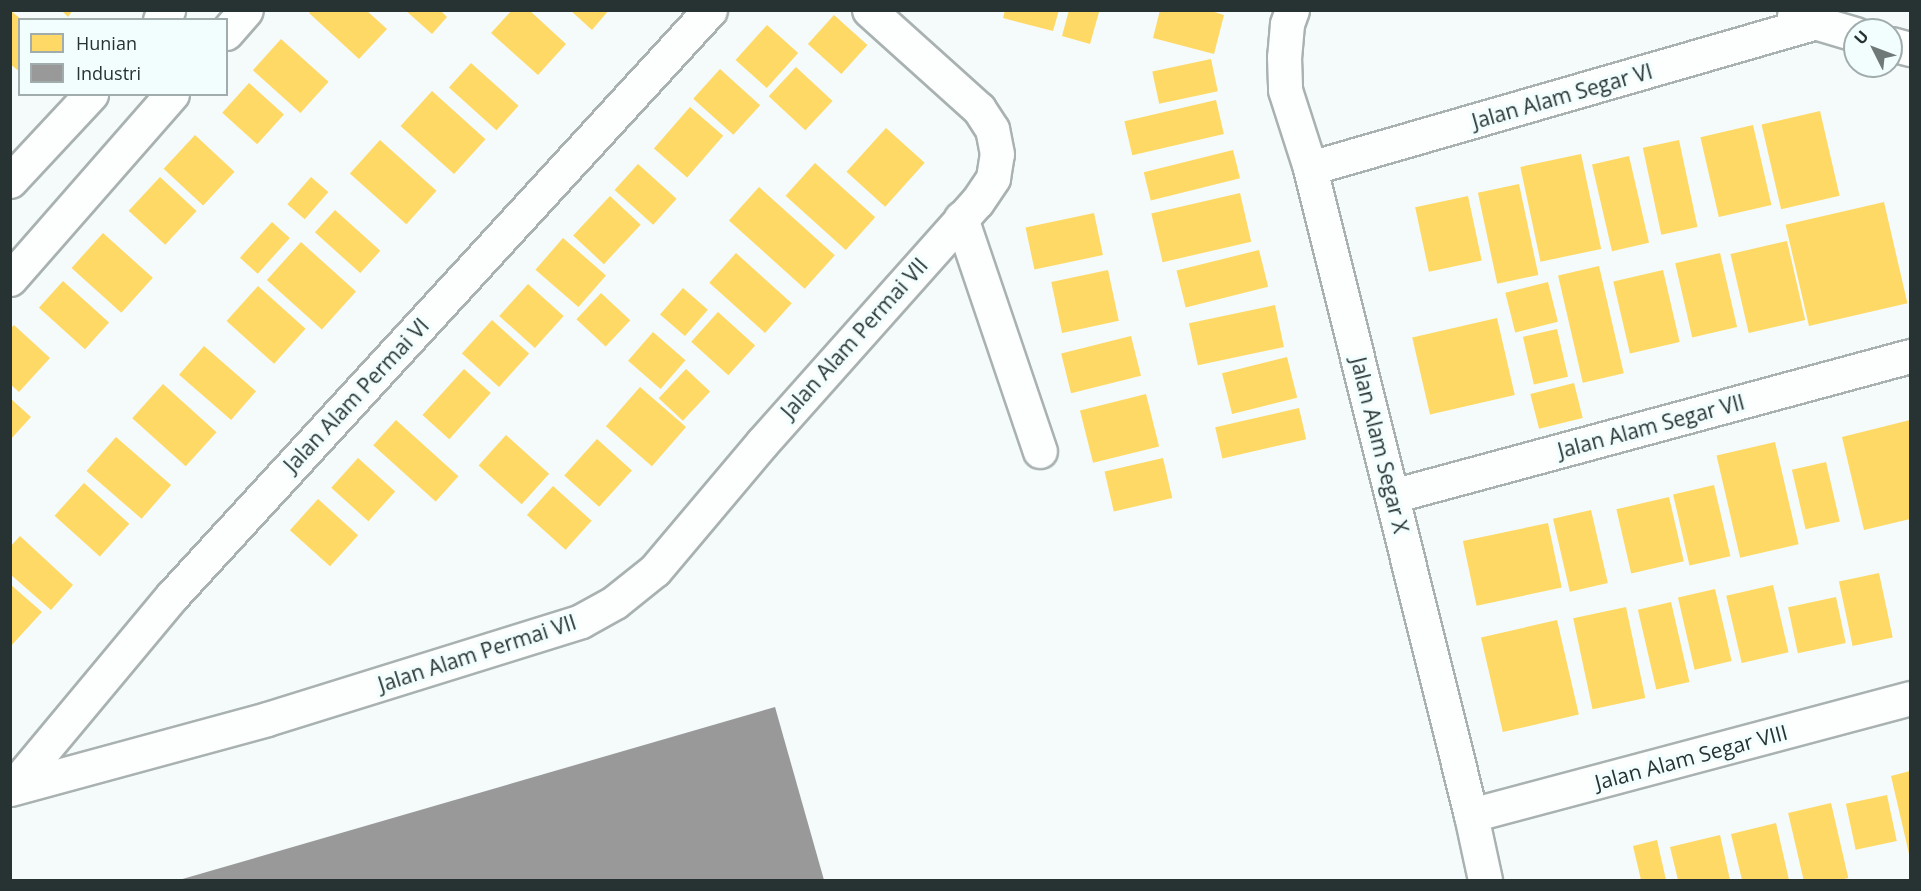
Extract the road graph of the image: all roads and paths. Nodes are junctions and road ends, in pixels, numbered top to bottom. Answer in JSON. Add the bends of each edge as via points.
{"nodes":[{"id":1,"x":246,"y":10,"type":"edge"},
{"id":2,"x":710,"y":10,"type":"edge"},
{"id":3,"x":869,"y":10,"type":"edge"},
{"id":4,"x":1292,"y":10,"type":"edge"},
{"id":5,"x":1779,"y":10,"type":"edge"},
{"id":6,"x":1813,"y":23,"type":"junction"},
{"id":7,"x":228,"y":31,"type":"edge"},
{"id":8,"x":1843,"y":31,"type":"edge"},
{"id":9,"x":89,"y":96,"type":"edge"},
{"id":10,"x":170,"y":96,"type":"edge"},
{"id":11,"x":1310,"y":168,"type":"junction"},
{"id":12,"x":10,"y":181,"type":"edge"},
{"id":13,"x":961,"y":218,"type":"junction"},
{"id":14,"x":10,"y":279,"type":"edge"},
{"id":15,"x":1911,"y":356,"type":"edge"},
{"id":16,"x":1040,"y":452,"type":"dead end"},
{"id":17,"x":1392,"y":496,"type":"junction"},
{"id":18,"x":1911,"y":698,"type":"edge"},
{"id":19,"x":11,"y":788,"type":"edge"},
{"id":20,"x":1471,"y":815,"type":"junction"},
{"id":21,"x":1485,"y":880,"type":"edge"}],
"edges":[{"from":1,"to":7,"type":"street"},
{"from":2,"to":19,"type":"street","name":"Jalan Alam Permai VI","via":[[173,595]]},
{"from":3,"to":13,"type":"street","name":"Jalan Alam Permai VII","via":[[979,109],[992,129],[997,154],[993,178]]},
{"from":4,"to":11,"type":"street","name":"Jalan Alam Segar X","via":[[1285,46],[1285,90]]},
{"from":5,"to":6,"type":"street"},
{"from":6,"to":8,"type":"street"},
{"from":6,"to":11,"type":"street","name":"Jalan Alam Segar VI"},
{"from":9,"to":12,"type":"street"},
{"from":10,"to":14,"type":"street"},
{"from":11,"to":17,"type":"street","name":"Jalan Alam Segar X"},
{"from":13,"to":16,"type":"street"},
{"from":13,"to":19,"type":"street","name":"Jalan Alam Permai VII","via":[[655,570],[615,602],[581,621],[311,705]]},
{"from":15,"to":17,"type":"street","name":"Jalan Alam Segar VII"},
{"from":17,"to":20,"type":"street","name":"Jalan Alam Segar X"},
{"from":18,"to":20,"type":"street","name":"Jalan Alam Segar VIII"},
{"from":20,"to":21,"type":"street","name":"Jalan Alam Segar X"}]}
